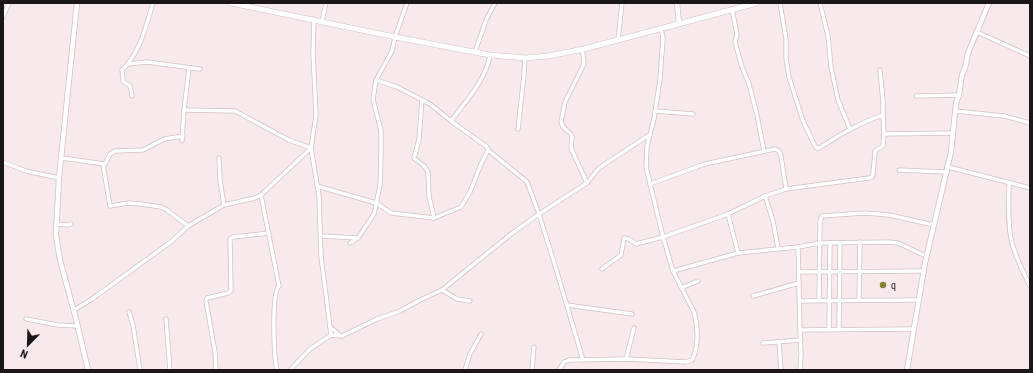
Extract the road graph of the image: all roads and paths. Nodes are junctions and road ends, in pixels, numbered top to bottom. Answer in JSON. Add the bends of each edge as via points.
{"nodes":[{"id":1,"x":9,"y":3,"type":"edge"},
{"id":2,"x":77,"y":3,"type":"edge"},
{"id":3,"x":153,"y":3,"type":"edge"},
{"id":4,"x":231,"y":3,"type":"edge"},
{"id":5,"x":326,"y":3,"type":"edge"},
{"id":6,"x":407,"y":3,"type":"edge"},
{"id":7,"x":495,"y":3,"type":"edge"},
{"id":8,"x":622,"y":3,"type":"edge"},
{"id":9,"x":677,"y":3,"type":"edge"},
{"id":10,"x":757,"y":3,"type":"edge"},
{"id":11,"x":780,"y":3,"type":"edge"},
{"id":12,"x":820,"y":3,"type":"edge"},
{"id":13,"x":989,"y":3,"type":"edge"},
{"id":14,"x":250,"y":5,"type":"edge"},
{"id":15,"x":732,"y":9,"type":"junction"},
{"id":16,"x":3,"y":17,"type":"edge"},
{"id":17,"x":314,"y":19,"type":"junction"},
{"id":18,"x":322,"y":21,"type":"junction"},
{"id":19,"x":679,"y":24,"type":"junction"},
{"id":20,"x":661,"y":28,"type":"junction"},
{"id":21,"x":977,"y":32,"type":"junction"},
{"id":22,"x":395,"y":37,"type":"junction"},
{"id":23,"x":618,"y":40,"type":"junction"},
{"id":24,"x":582,"y":49,"type":"junction"},
{"id":25,"x":475,"y":52,"type":"junction"},
{"id":26,"x":490,"y":55,"type":"junction"},
{"id":27,"x":1030,"y":56,"type":"edge"},
{"id":28,"x":525,"y":58,"type":"junction"},
{"id":29,"x":128,"y":64,"type":"junction"},
{"id":30,"x":190,"y":68,"type":"junction"},
{"id":31,"x":200,"y":69,"type":"dead end"},
{"id":32,"x":880,"y":70,"type":"dead end"},
{"id":33,"x":376,"y":80,"type":"junction"},
{"id":34,"x":959,"y":95,"type":"junction"},
{"id":35,"x":132,"y":96,"type":"dead end"},
{"id":36,"x":916,"y":96,"type":"dead end"},
{"id":37,"x":422,"y":100,"type":"junction"},
{"id":38,"x":184,"y":110,"type":"junction"},
{"id":39,"x":655,"y":111,"type":"junction"},
{"id":40,"x":955,"y":111,"type":"junction"},
{"id":41,"x":693,"y":114,"type":"dead end"},
{"id":42,"x":883,"y":115,"type":"junction"},
{"id":43,"x":451,"y":121,"type":"junction"},
{"id":44,"x":1030,"y":123,"type":"edge"},
{"id":45,"x":518,"y":129,"type":"dead end"},
{"id":46,"x":850,"y":129,"type":"junction"},
{"id":47,"x":953,"y":133,"type":"junction"},
{"id":48,"x":884,"y":134,"type":"junction"},
{"id":49,"x":649,"y":135,"type":"junction"},
{"id":50,"x":184,"y":136,"type":"junction"},
{"id":51,"x":182,"y":140,"type":"dead end"},
{"id":52,"x":311,"y":148,"type":"junction"},
{"id":53,"x":488,"y":150,"type":"junction"},
{"id":54,"x":764,"y":150,"type":"junction"},
{"id":55,"x":62,"y":158,"type":"junction"},
{"id":56,"x":219,"y":158,"type":"dead end"},
{"id":57,"x":3,"y":162,"type":"edge"},
{"id":58,"x":103,"y":165,"type":"junction"},
{"id":59,"x":899,"y":170,"type":"dead end"},
{"id":60,"x":948,"y":170,"type":"junction"},
{"id":61,"x":59,"y":178,"type":"junction"},
{"id":62,"x":586,"y":183,"type":"junction"},
{"id":63,"x":1009,"y":183,"type":"junction"},
{"id":64,"x":650,"y":184,"type":"junction"},
{"id":65,"x":317,"y":186,"type":"junction"},
{"id":66,"x":1030,"y":188,"type":"edge"},
{"id":67,"x":786,"y":189,"type":"junction"},
{"id":68,"x":261,"y":195,"type":"junction"},
{"id":69,"x":765,"y":196,"type":"junction"},
{"id":70,"x":376,"y":204,"type":"junction"},
{"id":71,"x":224,"y":205,"type":"junction"},
{"id":72,"x":539,"y":214,"type":"junction"},
{"id":73,"x":728,"y":214,"type":"junction"},
{"id":74,"x":434,"y":218,"type":"junction"},
{"id":75,"x":56,"y":224,"type":"junction"},
{"id":76,"x":71,"y":224,"type":"dead end"},
{"id":77,"x":934,"y":225,"type":"junction"},
{"id":78,"x":188,"y":226,"type":"junction"},
{"id":79,"x":269,"y":233,"type":"junction"},
{"id":80,"x":321,"y":236,"type":"junction"},
{"id":81,"x":663,"y":237,"type":"junction"},
{"id":82,"x":358,"y":238,"type":"junction"},
{"id":83,"x":860,"y":242,"type":"junction"},
{"id":84,"x":350,"y":243,"type":"dead end"},
{"id":85,"x":820,"y":243,"type":"junction"},
{"id":86,"x":830,"y":243,"type":"junction"},
{"id":87,"x":840,"y":243,"type":"junction"},
{"id":88,"x":798,"y":247,"type":"junction"},
{"id":89,"x":778,"y":248,"type":"junction"},
{"id":90,"x":738,"y":253,"type":"junction"},
{"id":91,"x":926,"y":256,"type":"junction"},
{"id":92,"x":602,"y":269,"type":"dead end"},
{"id":93,"x":673,"y":271,"type":"junction"},
{"id":94,"x":820,"y":271,"type":"junction"},
{"id":95,"x":830,"y":271,"type":"junction"},
{"id":96,"x":840,"y":271,"type":"junction"},
{"id":97,"x":859,"y":271,"type":"junction"},
{"id":98,"x":923,"y":271,"type":"junction"},
{"id":99,"x":798,"y":272,"type":"junction"},
{"id":100,"x":698,"y":281,"type":"dead end"},
{"id":101,"x":799,"y":283,"type":"junction"},
{"id":102,"x":1030,"y":286,"type":"edge"},
{"id":103,"x":681,"y":288,"type":"junction"},
{"id":104,"x":442,"y":290,"type":"junction"},
{"id":105,"x":753,"y":296,"type":"dead end"},
{"id":106,"x":820,"y":300,"type":"junction"},
{"id":107,"x":829,"y":300,"type":"junction"},
{"id":108,"x":839,"y":300,"type":"junction"},
{"id":109,"x":859,"y":300,"type":"junction"},
{"id":110,"x":919,"y":300,"type":"junction"},
{"id":111,"x":470,"y":301,"type":"dead end"},
{"id":112,"x":799,"y":301,"type":"junction"},
{"id":113,"x":567,"y":305,"type":"junction"},
{"id":114,"x":74,"y":310,"type":"junction"},
{"id":115,"x":129,"y":312,"type":"dead end"},
{"id":116,"x":632,"y":314,"type":"dead end"},
{"id":117,"x":26,"y":319,"type":"dead end"},
{"id":118,"x":166,"y":319,"type":"dead end"},
{"id":119,"x":78,"y":326,"type":"junction"},
{"id":120,"x":330,"y":327,"type":"junction"},
{"id":121,"x":634,"y":328,"type":"dead end"},
{"id":122,"x":839,"y":329,"type":"junction"},
{"id":123,"x":914,"y":329,"type":"junction"},
{"id":124,"x":800,"y":330,"type":"junction"},
{"id":125,"x":829,"y":330,"type":"junction"},
{"id":126,"x":481,"y":334,"type":"dead end"},
{"id":127,"x":331,"y":335,"type":"junction"},
{"id":128,"x":342,"y":336,"type":"junction"},
{"id":129,"x":801,"y":340,"type":"junction"},
{"id":130,"x":779,"y":342,"type":"junction"},
{"id":131,"x":763,"y":343,"type":"dead end"},
{"id":132,"x":534,"y":347,"type":"dead end"},
{"id":133,"x":626,"y":359,"type":"junction"},
{"id":134,"x":582,"y":360,"type":"junction"},
{"id":135,"x":88,"y":370,"type":"edge"},
{"id":136,"x":140,"y":370,"type":"edge"},
{"id":137,"x":170,"y":370,"type":"edge"},
{"id":138,"x":216,"y":370,"type":"edge"},
{"id":139,"x":278,"y":370,"type":"edge"},
{"id":140,"x":290,"y":370,"type":"edge"},
{"id":141,"x":465,"y":370,"type":"edge"},
{"id":142,"x":532,"y":370,"type":"edge"},
{"id":143,"x":559,"y":370,"type":"edge"},
{"id":144,"x":781,"y":370,"type":"edge"},
{"id":145,"x":800,"y":370,"type":"edge"},
{"id":146,"x":907,"y":370,"type":"edge"}],
"edges":[{"from":1,"to":16,"type":"street"},
{"from":2,"to":55,"type":"main road"},
{"from":3,"to":29,"type":"street","via":[[142,37]]},
{"from":4,"to":14,"type":"main road"},
{"from":5,"to":18,"type":"street"},
{"from":6,"to":22,"type":"street"},
{"from":7,"to":25,"type":"street"},
{"from":8,"to":23,"type":"street"},
{"from":9,"to":19,"type":"main road"},
{"from":10,"to":15,"type":"main road"},
{"from":11,"to":46,"type":"street","via":[[789,77],[814,146],[819,148]]},
{"from":12,"to":46,"type":"street","via":[[838,100]]},
{"from":13,"to":21,"type":"main road"},
{"from":14,"to":17,"type":"main road"},
{"from":15,"to":19,"type":"main road"},
{"from":15,"to":54,"type":"street","via":[[737,35],[735,42],[749,84]]},
{"from":17,"to":18,"type":"main road"},
{"from":17,"to":52,"type":"street","via":[[312,53],[316,115]]},
{"from":18,"to":22,"type":"main road"},
{"from":19,"to":20,"type":"main road"},
{"from":20,"to":23,"type":"main road"},
{"from":20,"to":39,"type":"street","via":[[662,58]]},
{"from":21,"to":27,"type":"street"},
{"from":21,"to":34,"type":"main road","via":[[968,52]]},
{"from":22,"to":25,"type":"main road"},
{"from":22,"to":33,"type":"street","via":[[392,51]]},
{"from":23,"to":24,"type":"main road"},
{"from":24,"to":28,"type":"main road"},
{"from":24,"to":62,"type":"street","via":[[584,61],[565,102],[561,122],[571,134],[571,148]]},
{"from":25,"to":26,"type":"main road"},
{"from":26,"to":28,"type":"main road"},
{"from":26,"to":43,"type":"street","via":[[489,63],[477,86]]},
{"from":28,"to":45,"type":"street"},
{"from":29,"to":30,"type":"street","via":[[147,62]]},
{"from":29,"to":35,"type":"street","via":[[121,73],[124,83],[130,86]]},
{"from":30,"to":31,"type":"street"},
{"from":30,"to":38,"type":"street"},
{"from":32,"to":42,"type":"street"},
{"from":33,"to":37,"type":"street"},
{"from":33,"to":70,"type":"street","via":[[373,99],[381,130],[380,185]]},
{"from":34,"to":36,"type":"street"},
{"from":34,"to":40,"type":"main road"},
{"from":37,"to":43,"type":"street"},
{"from":37,"to":74,"type":"street","via":[[419,139],[414,158],[428,172],[429,196]]},
{"from":38,"to":50,"type":"street"},
{"from":38,"to":52,"type":"street","via":[[235,111],[289,140]]},
{"from":39,"to":41,"type":"street"},
{"from":39,"to":49,"type":"street"},
{"from":40,"to":44,"type":"street","via":[[1004,116]]},
{"from":40,"to":47,"type":"main road"},
{"from":42,"to":46,"type":"street","via":[[870,118]]},
{"from":42,"to":48,"type":"street"},
{"from":43,"to":53,"type":"street"},
{"from":47,"to":48,"type":"street"},
{"from":47,"to":60,"type":"main road"},
{"from":48,"to":67,"type":"street","via":[[883,146],[875,151],[872,177]]},
{"from":49,"to":62,"type":"street","via":[[598,168]]},
{"from":49,"to":64,"type":"street","via":[[646,166]]},
{"from":50,"to":51,"type":"street"},
{"from":50,"to":58,"type":"street","via":[[164,139],[143,150],[115,151]]},
{"from":52,"to":65,"type":"street"},
{"from":52,"to":68,"type":"street"},
{"from":53,"to":72,"type":"street","via":[[528,182]]},
{"from":53,"to":74,"type":"street","via":[[461,207]]},
{"from":54,"to":64,"type":"street","via":[[705,164]]},
{"from":54,"to":67,"type":"street","via":[[775,149],[779,152]]},
{"from":55,"to":58,"type":"street"},
{"from":55,"to":61,"type":"main road"},
{"from":56,"to":71,"type":"street"},
{"from":57,"to":61,"type":"street","via":[[26,172]]},
{"from":58,"to":78,"type":"street","via":[[110,206],[128,203],[161,207]]},
{"from":59,"to":60,"type":"street"},
{"from":60,"to":63,"type":"street"},
{"from":60,"to":77,"type":"main road"},
{"from":61,"to":75,"type":"main road"},
{"from":62,"to":72,"type":"street"},
{"from":63,"to":66,"type":"street"},
{"from":63,"to":102,"type":"street","via":[[1008,210],[1012,241]]},
{"from":64,"to":81,"type":"street"},
{"from":65,"to":70,"type":"street"},
{"from":65,"to":80,"type":"street"},
{"from":67,"to":69,"type":"street"},
{"from":68,"to":71,"type":"street"},
{"from":68,"to":79,"type":"street"},
{"from":69,"to":73,"type":"street"},
{"from":69,"to":89,"type":"street"},
{"from":70,"to":74,"type":"street","via":[[391,213]]},
{"from":70,"to":82,"type":"street","via":[[374,214]]},
{"from":71,"to":78,"type":"street"},
{"from":72,"to":104,"type":"street"},
{"from":72,"to":113,"type":"street"},
{"from":73,"to":81,"type":"street"},
{"from":73,"to":90,"type":"street"},
{"from":75,"to":76,"type":"street"},
{"from":75,"to":114,"type":"main road","via":[[57,246]]},
{"from":77,"to":85,"type":"street","via":[[889,215],[865,213],[822,216]]},
{"from":77,"to":91,"type":"main road"},
{"from":78,"to":114,"type":"street","via":[[172,241]]},
{"from":79,"to":138,"type":"street","via":[[230,239],[231,291],[228,294],[207,298]]},
{"from":79,"to":139,"type":"street","via":[[279,286],[276,289],[274,314]]},
{"from":80,"to":82,"type":"street"},
{"from":80,"to":120,"type":"street"},
{"from":81,"to":92,"type":"street","via":[[636,244],[624,238],[621,255]]},
{"from":81,"to":93,"type":"street"},
{"from":82,"to":84,"type":"street"},
{"from":83,"to":87,"type":"street"},
{"from":83,"to":91,"type":"street","via":[[898,243]]},
{"from":83,"to":97,"type":"street"},
{"from":85,"to":86,"type":"street"},
{"from":85,"to":88,"type":"street"},
{"from":85,"to":94,"type":"street"},
{"from":86,"to":87,"type":"street"},
{"from":86,"to":95,"type":"street"},
{"from":87,"to":96,"type":"street"},
{"from":88,"to":89,"type":"street"},
{"from":88,"to":99,"type":"street"},
{"from":89,"to":90,"type":"street"},
{"from":90,"to":93,"type":"street"},
{"from":91,"to":98,"type":"main road"},
{"from":93,"to":103,"type":"street"},
{"from":94,"to":95,"type":"street"},
{"from":94,"to":99,"type":"street"},
{"from":94,"to":106,"type":"street"},
{"from":95,"to":96,"type":"street"},
{"from":95,"to":107,"type":"street"},
{"from":96,"to":97,"type":"street"},
{"from":96,"to":108,"type":"street"},
{"from":97,"to":98,"type":"street"},
{"from":97,"to":109,"type":"street"},
{"from":98,"to":110,"type":"main road"},
{"from":99,"to":101,"type":"street"},
{"from":100,"to":103,"type":"street"},
{"from":101,"to":105,"type":"street"},
{"from":101,"to":112,"type":"street"},
{"from":103,"to":133,"type":"street","via":[[694,312],[698,329],[692,360],[686,362]]},
{"from":104,"to":111,"type":"street","via":[[457,299]]},
{"from":104,"to":128,"type":"street"},
{"from":106,"to":107,"type":"street"},
{"from":106,"to":112,"type":"street"},
{"from":107,"to":108,"type":"street"},
{"from":107,"to":125,"type":"street"},
{"from":108,"to":109,"type":"street"},
{"from":108,"to":122,"type":"street"},
{"from":109,"to":110,"type":"street"},
{"from":110,"to":123,"type":"main road"},
{"from":112,"to":124,"type":"street"},
{"from":113,"to":116,"type":"street"},
{"from":113,"to":134,"type":"street"},
{"from":114,"to":119,"type":"main road"},
{"from":115,"to":136,"type":"street"},
{"from":117,"to":119,"type":"street"},
{"from":118,"to":137,"type":"street"},
{"from":119,"to":135,"type":"main road"},
{"from":120,"to":127,"type":"street"},
{"from":120,"to":128,"type":"street"},
{"from":121,"to":133,"type":"street"},
{"from":122,"to":123,"type":"street"},
{"from":122,"to":125,"type":"street"},
{"from":123,"to":146,"type":"main road"},
{"from":124,"to":125,"type":"street"},
{"from":124,"to":129,"type":"street"},
{"from":126,"to":141,"type":"street"},
{"from":127,"to":128,"type":"street"},
{"from":127,"to":140,"type":"street","via":[[310,349]]},
{"from":129,"to":130,"type":"street"},
{"from":129,"to":145,"type":"street"},
{"from":130,"to":131,"type":"street"},
{"from":130,"to":144,"type":"street"},
{"from":132,"to":142,"type":"street"},
{"from":133,"to":134,"type":"street"},
{"from":134,"to":143,"type":"street","via":[[564,362]]}]}
